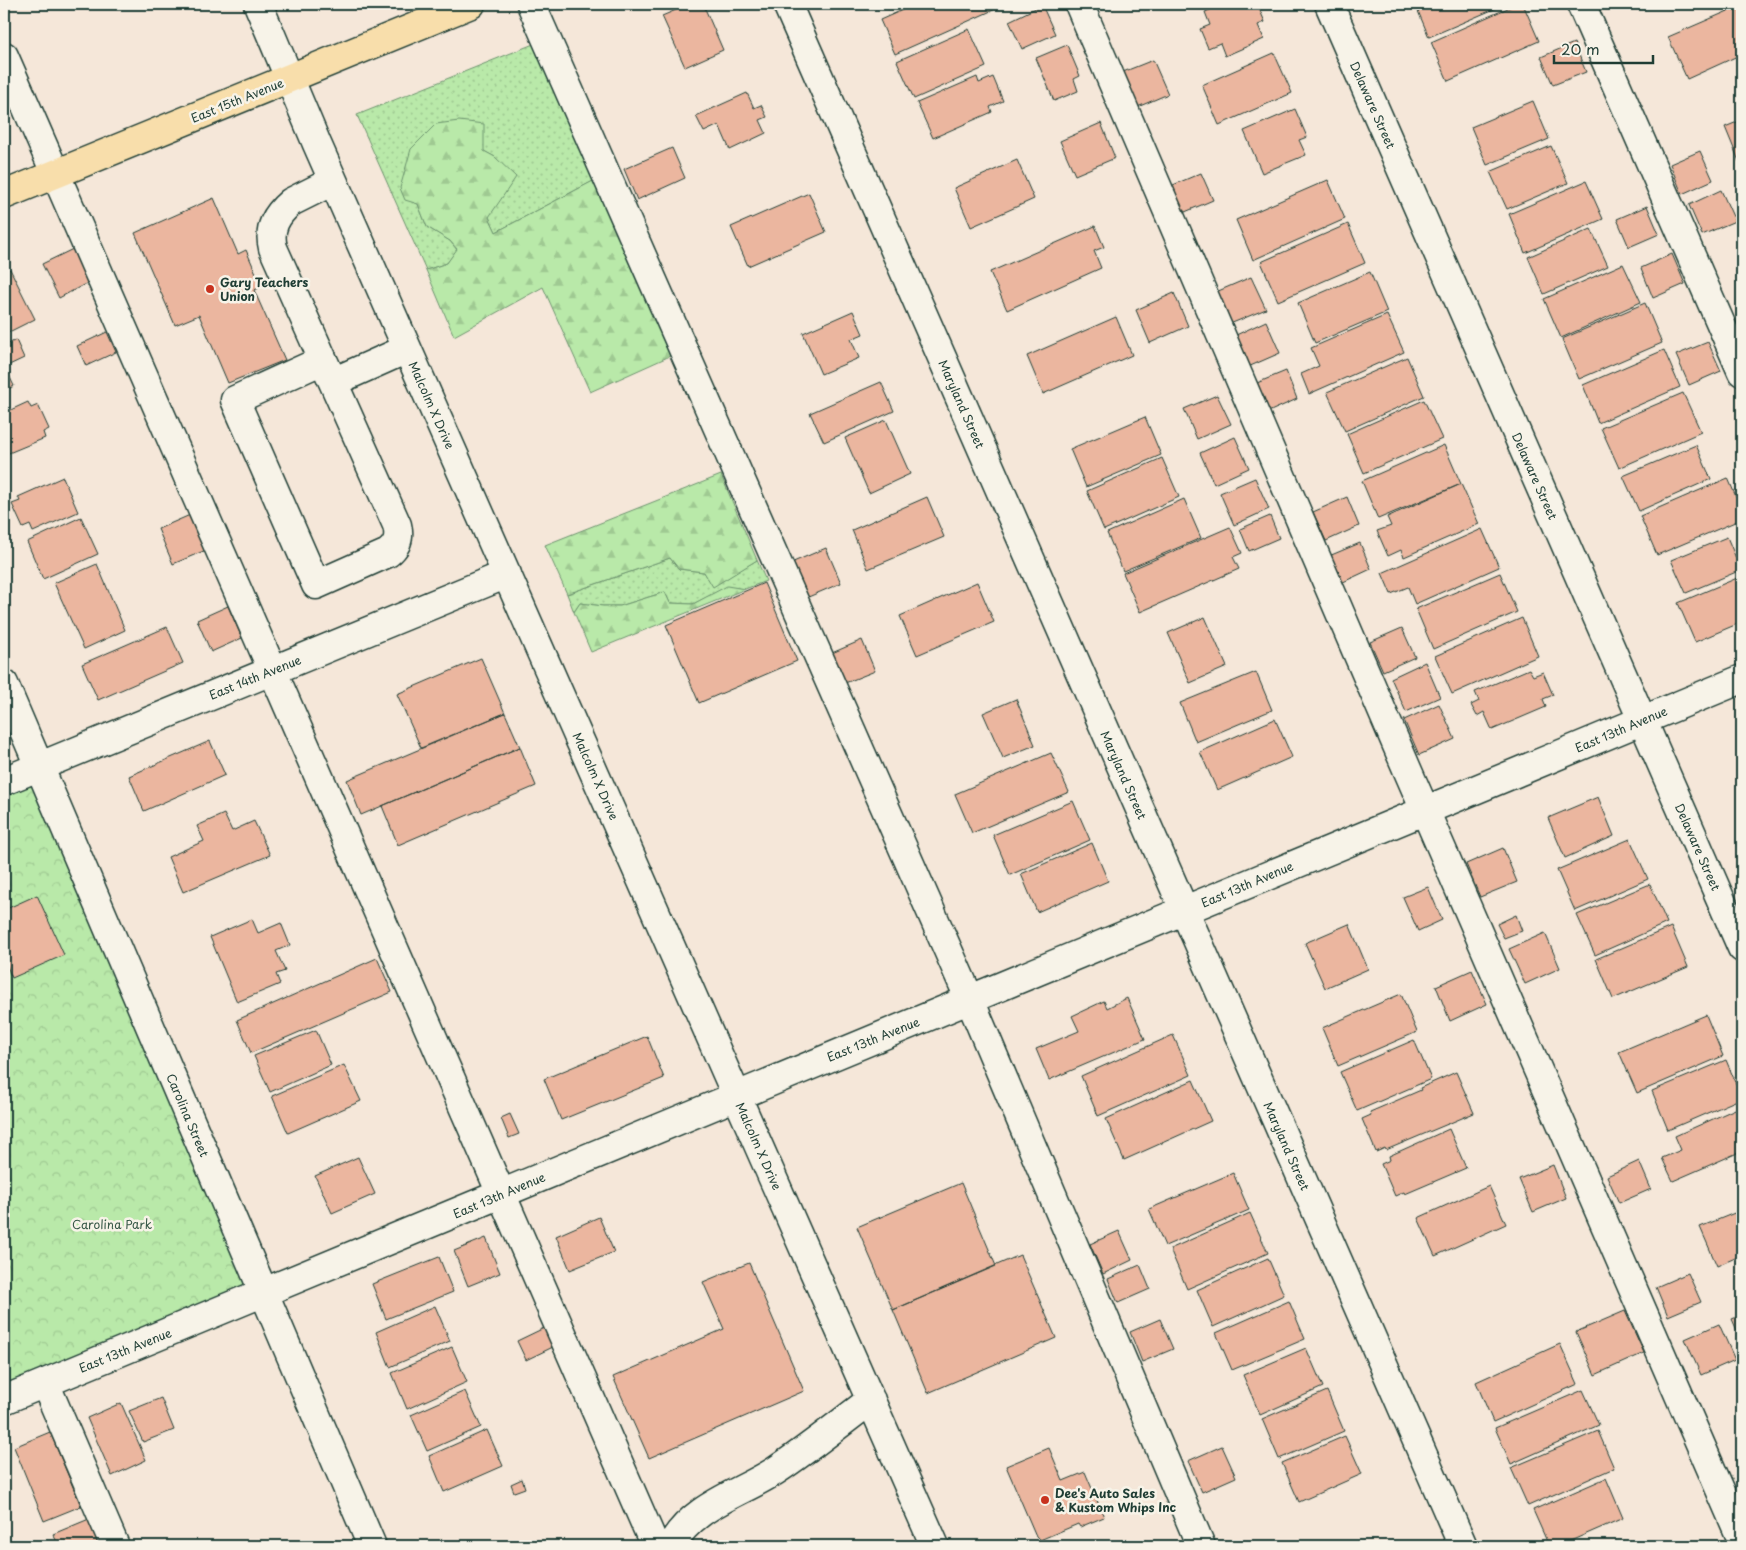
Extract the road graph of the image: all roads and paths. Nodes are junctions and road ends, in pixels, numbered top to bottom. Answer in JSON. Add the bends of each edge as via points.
{"nodes":[{"id":1,"x":258,"y":4,"type":"edge"},
{"id":2,"x":471,"y":4,"type":"edge"},
{"id":3,"x":531,"y":4,"type":"edge"},
{"id":4,"x":787,"y":4,"type":"edge"},
{"id":5,"x":1079,"y":4,"type":"edge"},
{"id":6,"x":1329,"y":4,"type":"edge"},
{"id":7,"x":1581,"y":4,"type":"edge"},
{"id":8,"x":4,"y":56,"type":"edge"},
{"id":9,"x":290,"y":79,"type":"junction"},
{"id":10,"x":55,"y":174,"type":"junction"},
{"id":11,"x":333,"y":181,"type":"junction"},
{"id":12,"x":4,"y":196,"type":"edge"},
{"id":13,"x":407,"y":349,"type":"junction"},
{"id":14,"x":328,"y":371,"type":"junction"},
{"id":15,"x":1742,"y":372,"type":"edge"},
{"id":16,"x":507,"y":574,"type":"junction"},
{"id":17,"x":272,"y":670,"type":"junction"},
{"id":18,"x":1742,"y":679,"type":"edge"},
{"id":19,"x":4,"y":684,"type":"edge"},
{"id":20,"x":1642,"y":720,"type":"junction"},
{"id":21,"x":39,"y":766,"type":"junction"},
{"id":22,"x":4,"y":781,"type":"edge"},
{"id":23,"x":1425,"y":810,"type":"junction"},
{"id":24,"x":1184,"y":911,"type":"junction"},
{"id":25,"x":1742,"y":948,"type":"edge"},
{"id":26,"x":970,"y":1000,"type":"junction"},
{"id":27,"x":737,"y":1096,"type":"junction"},
{"id":28,"x":501,"y":1194,"type":"junction"},
{"id":29,"x":264,"y":1293,"type":"junction"},
{"id":30,"x":46,"y":1383,"type":"junction"},
{"id":31,"x":4,"y":1400,"type":"edge"},
{"id":32,"x":871,"y":1400,"type":"junction"},
{"id":33,"x":1742,"y":1540,"type":"edge"},
{"id":34,"x":115,"y":1546,"type":"edge"},
{"id":35,"x":372,"y":1546,"type":"edge"},
{"id":36,"x":655,"y":1546,"type":"edge"},
{"id":37,"x":671,"y":1546,"type":"edge"},
{"id":38,"x":936,"y":1546,"type":"edge"},
{"id":39,"x":1200,"y":1546,"type":"edge"},
{"id":40,"x":1463,"y":1546,"type":"edge"}],
"edges":[{"from":1,"to":9,"type":"street","name":"Malcolm X Drive"},
{"from":2,"to":9,"type":"main road","name":"East 15th Avenue"},
{"from":3,"to":26,"type":"street"},
{"from":4,"to":24,"type":"street","name":"Maryland Street"},
{"from":5,"to":23,"type":"street"},
{"from":6,"to":20,"type":"street","name":"Delaware Street"},
{"from":7,"to":15,"type":"street"},
{"from":8,"to":10,"type":"street"},
{"from":9,"to":10,"type":"main road","name":"East 15th Avenue"},
{"from":9,"to":11,"type":"street","name":"Malcolm X Drive"},
{"from":10,"to":12,"type":"main road","name":"East 15th Avenue"},
{"from":10,"to":17,"type":"street"},
{"from":11,"to":13,"type":"street","name":"Malcolm X Drive"},
{"from":11,"to":14,"type":"street","via":[[285,207],[271,233],[273,248]]},
{"from":13,"to":14,"type":"street"},
{"from":13,"to":16,"type":"street","name":"Malcolm X Drive"},
{"from":14,"to":14,"type":"street","via":[[400,534],[388,553],[316,585],[235,400]]},
{"from":16,"to":17,"type":"street","name":"East 14th Avenue"},
{"from":16,"to":27,"type":"street","name":"Malcolm X Drive"},
{"from":17,"to":21,"type":"street","name":"East 14th Avenue"},
{"from":17,"to":28,"type":"street"},
{"from":18,"to":20,"type":"street","name":"East 13th Avenue"},
{"from":19,"to":21,"type":"street","name":"Carolina Street"},
{"from":20,"to":23,"type":"street","name":"East 13th Avenue"},
{"from":20,"to":25,"type":"street","name":"Delaware Street"},
{"from":21,"to":22,"type":"street","name":"East 14th Avenue"},
{"from":21,"to":29,"type":"street","name":"Carolina Street"},
{"from":23,"to":24,"type":"street","name":"East 13th Avenue"},
{"from":23,"to":33,"type":"street"},
{"from":24,"to":26,"type":"street","name":"East 13th Avenue"},
{"from":24,"to":40,"type":"street","name":"Maryland Street"},
{"from":26,"to":27,"type":"street","name":"East 13th Avenue"},
{"from":26,"to":39,"type":"street"},
{"from":27,"to":28,"type":"street","name":"East 13th Avenue"},
{"from":27,"to":32,"type":"street","name":"Malcolm X Drive"},
{"from":28,"to":29,"type":"street","name":"East 13th Avenue"},
{"from":28,"to":36,"type":"street"},
{"from":29,"to":30,"type":"street","name":"East 13th Avenue"},
{"from":29,"to":35,"type":"street","name":"Carolina Street"},
{"from":30,"to":31,"type":"street","name":"East 13th Avenue"},
{"from":30,"to":34,"type":"street"},
{"from":32,"to":37,"type":"street","via":[[774,1471],[693,1519]]},
{"from":32,"to":38,"type":"street","name":"Malcolm X Drive"}]}
